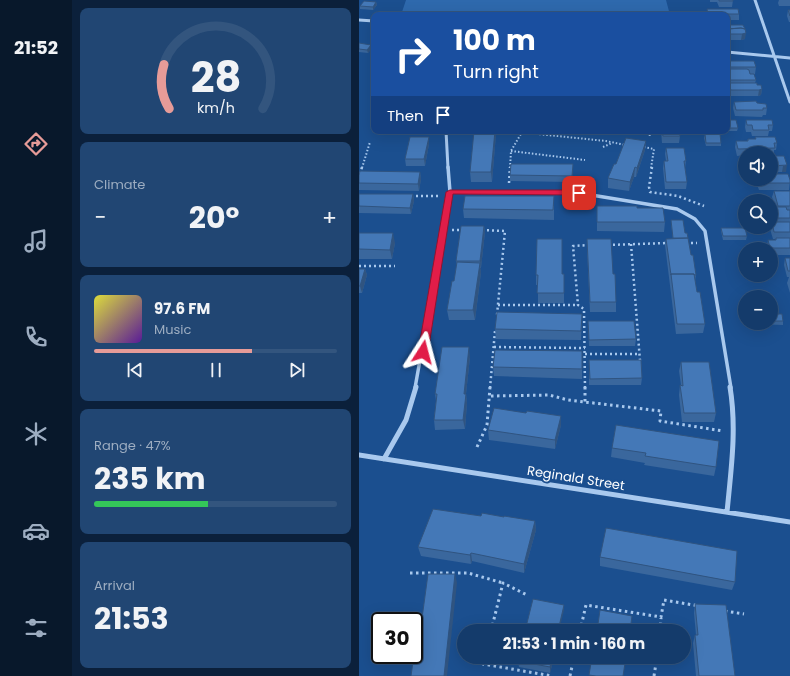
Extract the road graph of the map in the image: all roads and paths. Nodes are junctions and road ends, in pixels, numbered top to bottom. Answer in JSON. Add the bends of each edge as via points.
{"nodes":[{"id":1,"x":755,"y":0,"type":"edge"},
{"id":2,"x":359,"y":20,"type":"edge"},
{"id":3,"x":371,"y":21,"type":"edge"},
{"id":4,"x":730,"y":52,"type":"edge"},
{"id":5,"x":775,"y":56,"type":"junction"},
{"id":6,"x":790,"y":58,"type":"edge"},
{"id":7,"x":790,"y":102,"type":"edge"},
{"id":8,"x":446,"y":134,"type":"edge"},
{"id":9,"x":521,"y":134,"type":"edge"},
{"id":10,"x":541,"y":134,"type":"edge"},
{"id":11,"x":650,"y":134,"type":"edge"},
{"id":12,"x":650,"y":137,"type":"dead end"},
{"id":13,"x":370,"y":142,"type":"dead end"},
{"id":14,"x":613,"y":143,"type":"junction"},
{"id":15,"x":626,"y":145,"type":"edge"},
{"id":16,"x":603,"y":147,"type":"dead end"},
{"id":17,"x":640,"y":147,"type":"edge"},
{"id":18,"x":511,"y":151,"type":"junction"},
{"id":19,"x":585,"y":160,"type":"dead end"},
{"id":20,"x":359,"y":179,"type":"edge"},
{"id":21,"x":508,"y":188,"type":"dead end"},
{"id":22,"x":450,"y":192,"type":"junction"},
{"id":23,"x":409,"y":196,"type":"edge"},
{"id":24,"x":439,"y":196,"type":"dead end"},
{"id":25,"x":704,"y":206,"type":"dead end"},
{"id":26,"x":452,"y":230,"type":"dead end"},
{"id":27,"x":467,"y":230,"type":"edge"},
{"id":28,"x":475,"y":230,"type":"edge"},
{"id":29,"x":672,"y":243,"type":"edge"},
{"id":30,"x":685,"y":243,"type":"edge"},
{"id":31,"x":699,"y":243,"type":"dead end"},
{"id":32,"x":631,"y":244,"type":"junction"},
{"id":33,"x":595,"y":245,"type":"edge"},
{"id":34,"x":602,"y":245,"type":"edge"},
{"id":35,"x":359,"y":266,"type":"edge"},
{"id":36,"x":395,"y":266,"type":"dead end"},
{"id":37,"x":578,"y":304,"type":"junction"},
{"id":38,"x":498,"y":305,"type":"junction"},
{"id":39,"x":497,"y":316,"type":"edge"},
{"id":40,"x":496,"y":328,"type":"edge"},
{"id":41,"x":494,"y":347,"type":"junction"},
{"id":42,"x":585,"y":348,"type":"junction"},
{"id":43,"x":585,"y":354,"type":"junction"},
{"id":44,"x":640,"y":354,"type":"junction"},
{"id":45,"x":578,"y":358,"type":"edge"},
{"id":46,"x":585,"y":358,"type":"junction"},
{"id":47,"x":641,"y":364,"type":"edge"},
{"id":48,"x":585,"y":365,"type":"junction"},
{"id":49,"x":593,"y":365,"type":"edge"},
{"id":50,"x":491,"y":396,"type":"junction"},
{"id":51,"x":585,"y":402,"type":"junction"},
{"id":52,"x":725,"y":431,"type":"dead end"},
{"id":53,"x":477,"y":447,"type":"dead end"},
{"id":54,"x":359,"y":455,"type":"edge"},
{"id":55,"x":384,"y":459,"type":"junction"},
{"id":56,"x":727,"y":512,"type":"junction"},
{"id":57,"x":790,"y":522,"type":"edge"},
{"id":58,"x":410,"y":573,"type":"dead end"},
{"id":59,"x":503,"y":583,"type":"junction"},
{"id":60,"x":527,"y":595,"type":"dead end"},
{"id":61,"x":700,"y":606,"type":"edge"},
{"id":62,"x":722,"y":610,"type":"edge"},
{"id":63,"x":744,"y":614,"type":"dead end"},
{"id":64,"x":661,"y":618,"type":"junction"},
{"id":65,"x":493,"y":624,"type":"edge"},
{"id":66,"x":581,"y":624,"type":"edge"},
{"id":67,"x":661,"y":624,"type":"edge"},
{"id":68,"x":483,"y":664,"type":"edge"},
{"id":69,"x":573,"y":664,"type":"edge"},
{"id":70,"x":656,"y":664,"type":"edge"},
{"id":71,"x":553,"y":676,"type":"edge"},
{"id":72,"x":570,"y":676,"type":"edge"},
{"id":73,"x":654,"y":676,"type":"edge"}],
"edges":[{"from":1,"to":5,"type":"street"},
{"from":2,"to":3,"type":"street"},
{"from":4,"to":5,"type":"street"},
{"from":5,"to":6,"type":"street"},
{"from":5,"to":7,"type":"street"},
{"from":8,"to":22,"type":"street"},
{"from":9,"to":18,"type":"path"},
{"from":10,"to":14,"type":"path"},
{"from":11,"to":12,"type":"path"},
{"from":13,"to":20,"type":"path"},
{"from":14,"to":15,"type":"path"},
{"from":14,"to":16,"type":"path"},
{"from":17,"to":25,"type":"path","via":[[654,149],[650,192],[678,196]]},
{"from":18,"to":19,"type":"path"},
{"from":18,"to":21,"type":"path"},
{"from":22,"to":55,"type":"street","via":[[419,379],[406,420]]},
{"from":22,"to":56,"type":"street","via":[[579,193],[677,210],[695,219],[705,232],[734,409],[734,443]]},
{"from":23,"to":24,"type":"path"},
{"from":26,"to":27,"type":"path"},
{"from":28,"to":38,"type":"path","via":[[505,230]]},
{"from":29,"to":32,"type":"path"},
{"from":30,"to":31,"type":"path"},
{"from":32,"to":34,"type":"path"},
{"from":32,"to":44,"type":"path"},
{"from":33,"to":37,"type":"path","via":[[573,246]]},
{"from":35,"to":36,"type":"path"},
{"from":37,"to":38,"type":"path"},
{"from":37,"to":42,"type":"path","via":[[584,309]]},
{"from":38,"to":39,"type":"path"},
{"from":40,"to":41,"type":"path"},
{"from":41,"to":42,"type":"path"},
{"from":41,"to":50,"type":"path"},
{"from":42,"to":43,"type":"path"},
{"from":43,"to":44,"type":"path"},
{"from":43,"to":46,"type":"path"},
{"from":44,"to":47,"type":"path"},
{"from":45,"to":46,"type":"path"},
{"from":46,"to":48,"type":"path"},
{"from":48,"to":49,"type":"path"},
{"from":48,"to":51,"type":"path"},
{"from":50,"to":51,"type":"path","via":[[549,395]]},
{"from":50,"to":53,"type":"path","via":[[487,425]]},
{"from":51,"to":52,"type":"path","via":[[661,412],[660,421]]},
{"from":54,"to":55,"type":"street","name":"Reginald Street"},
{"from":55,"to":56,"type":"street","name":"Reginald Street"},
{"from":56,"to":57,"type":"street","name":"Reginald Street"},
{"from":58,"to":59,"type":"path","via":[[468,573]]},
{"from":59,"to":60,"type":"path"},
{"from":59,"to":65,"type":"path"},
{"from":61,"to":64,"type":"path","via":[[664,600]]},
{"from":62,"to":63,"type":"path"},
{"from":64,"to":66,"type":"path","via":[[585,605]]},
{"from":64,"to":67,"type":"path"},
{"from":68,"to":71,"type":"path"},
{"from":69,"to":72,"type":"path"},
{"from":70,"to":73,"type":"path"}]}
